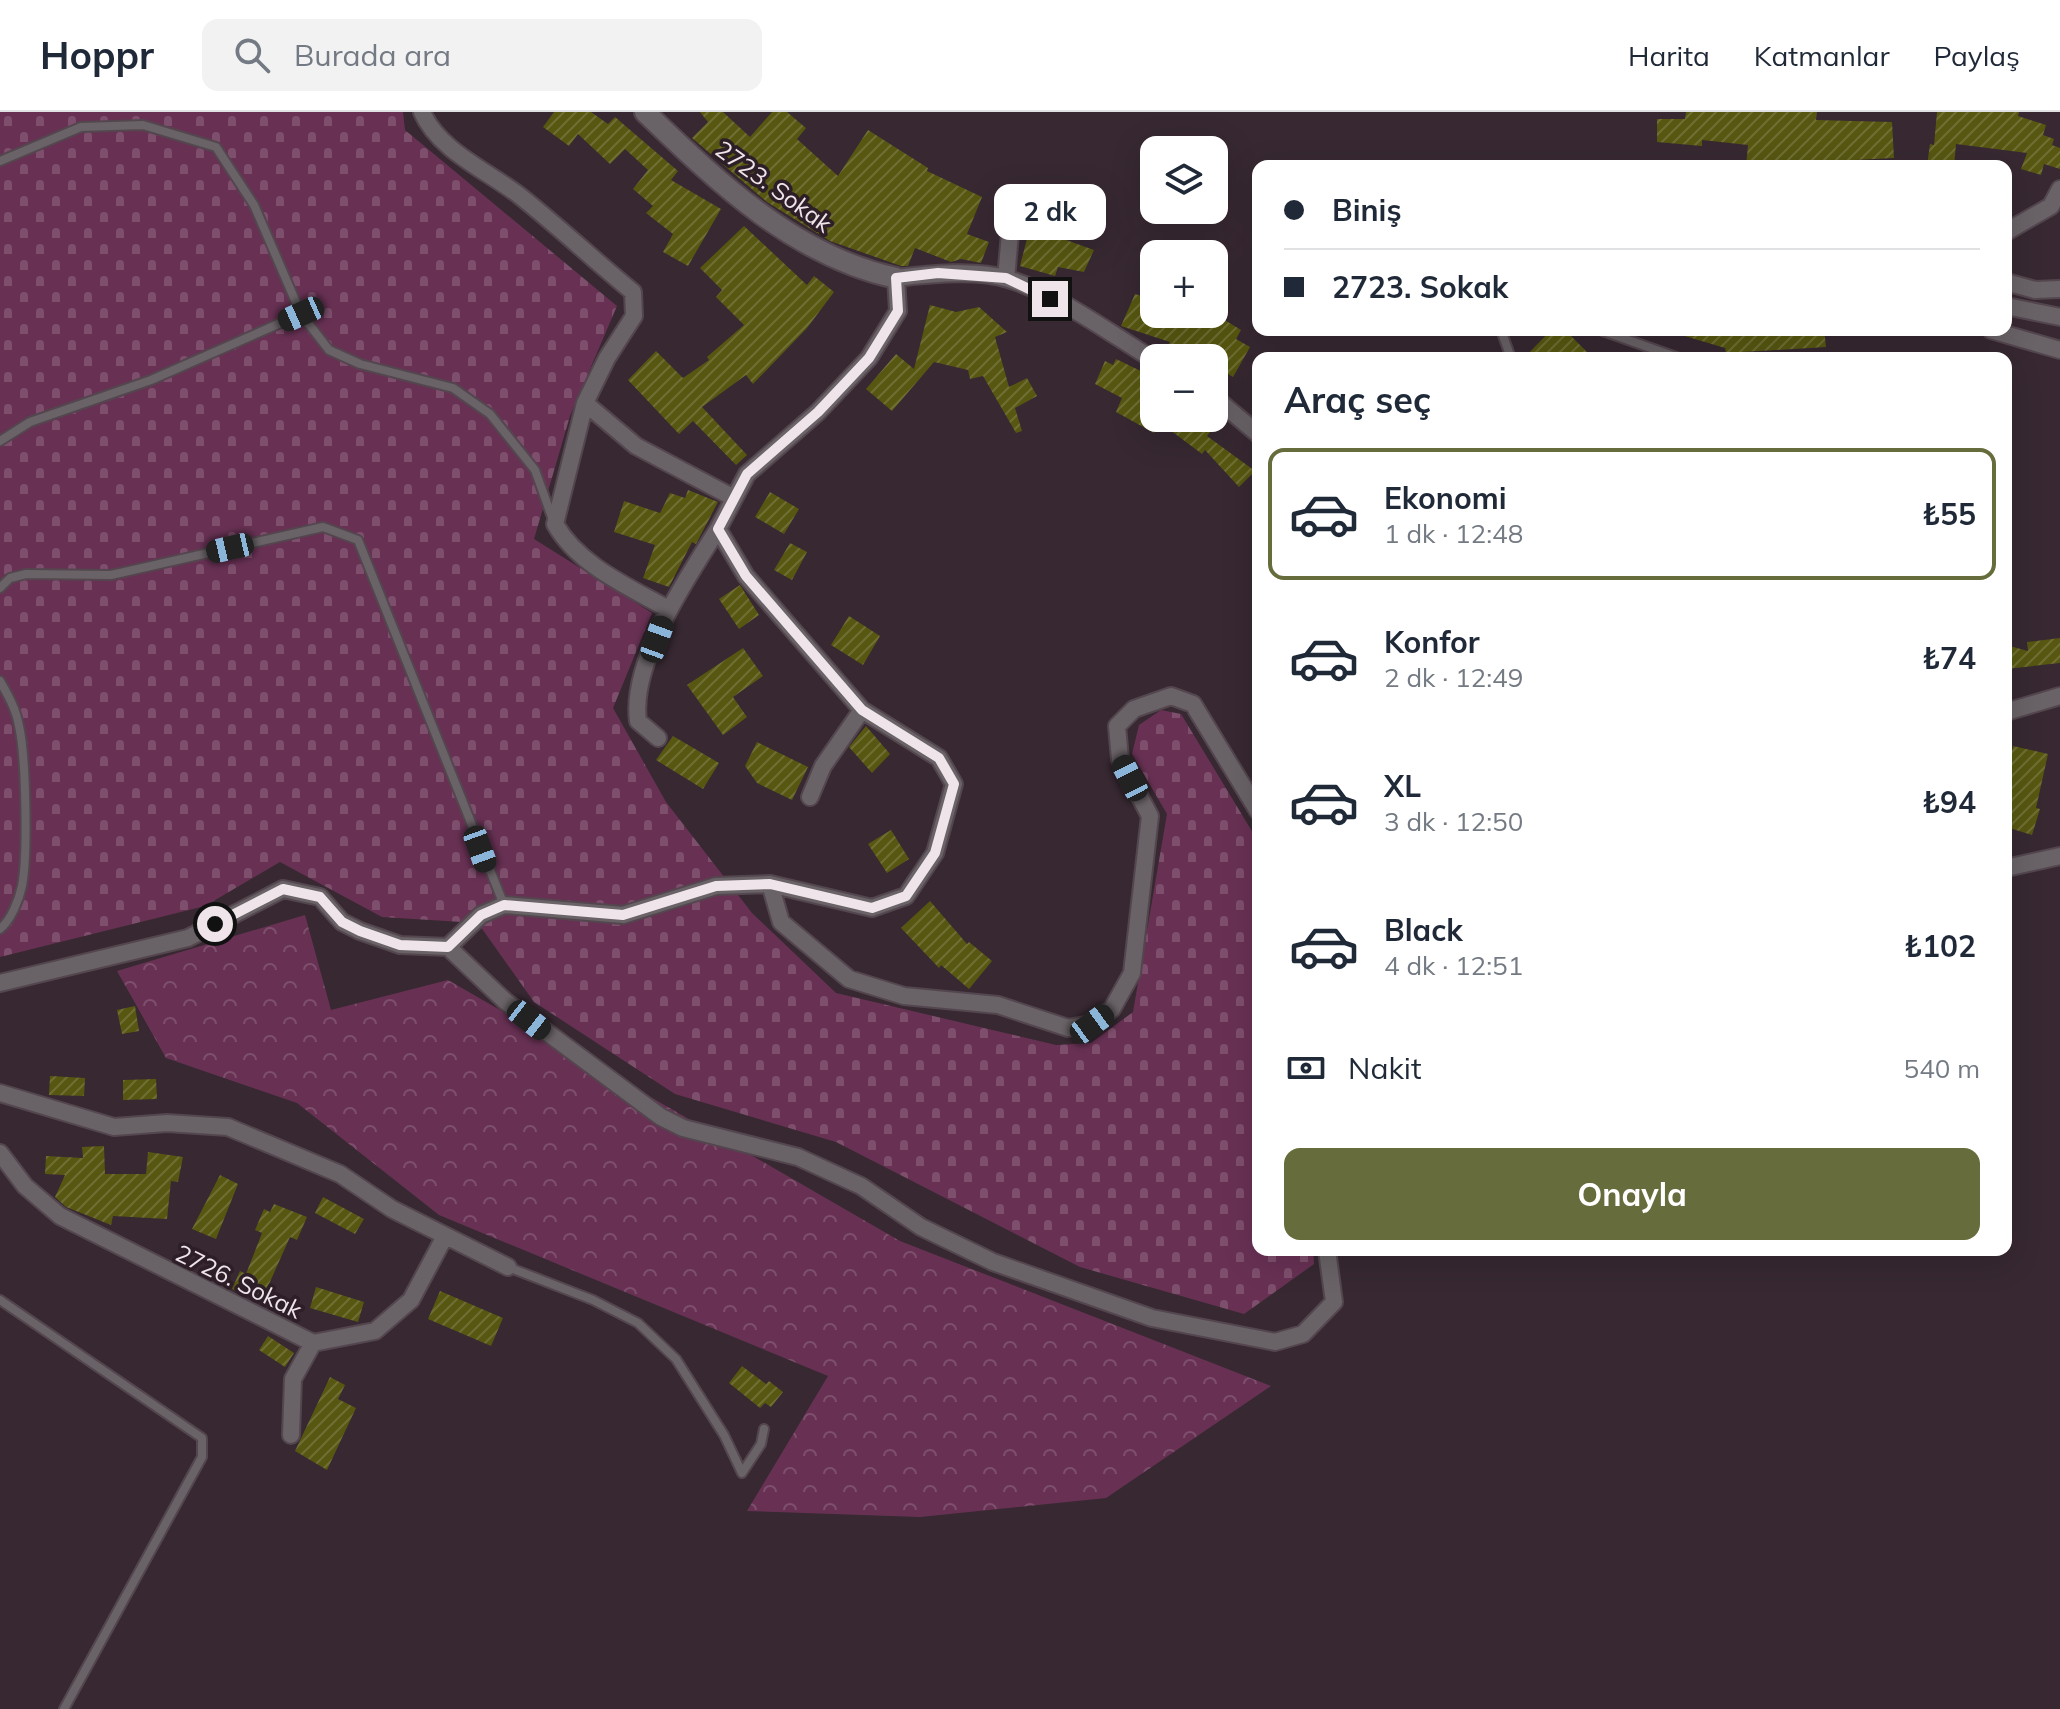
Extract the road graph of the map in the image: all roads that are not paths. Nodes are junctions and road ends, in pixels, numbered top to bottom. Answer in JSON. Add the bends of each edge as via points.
{"nodes":[{"id":1,"x":422,"y":112,"type":"edge"},
{"id":2,"x":645,"y":112,"type":"edge"},
{"id":3,"x":0,"y":161,"type":"edge"},
{"id":4,"x":2060,"y":189,"type":"edge"},
{"id":5,"x":1012,"y":212,"type":"dead end"},
{"id":6,"x":2012,"y":229,"type":"edge"},
{"id":7,"x":896,"y":278,"type":"junction"},
{"id":8,"x":1006,"y":278,"type":"junction"},
{"id":9,"x":2012,"y":284,"type":"edge"},
{"id":10,"x":2060,"y":289,"type":"edge"},
{"id":11,"x":2012,"y":307,"type":"edge"},
{"id":12,"x":301,"y":314,"type":"junction"},
{"id":13,"x":2060,"y":317,"type":"edge"},
{"id":14,"x":1616,"y":336,"type":"edge"},
{"id":15,"x":2012,"y":336,"type":"edge"},
{"id":16,"x":2060,"y":350,"type":"edge"},
{"id":17,"x":1140,"y":351,"type":"edge"},
{"id":18,"x":1660,"y":352,"type":"edge"},
{"id":19,"x":585,"y":403,"type":"junction"},
{"id":20,"x":1228,"y":409,"type":"edge"},
{"id":21,"x":1252,"y":429,"type":"edge"},
{"id":22,"x":0,"y":441,"type":"edge"},
{"id":23,"x":734,"y":498,"type":"junction"},
{"id":24,"x":555,"y":524,"type":"junction"},
{"id":25,"x":718,"y":529,"type":"junction"},
{"id":26,"x":0,"y":588,"type":"edge"},
{"id":27,"x":668,"y":609,"type":"junction"},
{"id":28,"x":0,"y":681,"type":"edge"},
{"id":29,"x":2060,"y":696,"type":"edge"},
{"id":30,"x":862,"y":710,"type":"junction"},
{"id":31,"x":2012,"y":710,"type":"edge"},
{"id":32,"x":658,"y":738,"type":"dead end"},
{"id":33,"x":810,"y":797,"type":"dead end"},
{"id":34,"x":1252,"y":801,"type":"edge"},
{"id":35,"x":2060,"y":856,"type":"edge"},
{"id":36,"x":2012,"y":867,"type":"edge"},
{"id":37,"x":770,"y":884,"type":"junction"},
{"id":38,"x":504,"y":905,"type":"junction"},
{"id":39,"x":0,"y":929,"type":"edge"},
{"id":40,"x":448,"y":947,"type":"junction"},
{"id":41,"x":0,"y":983,"type":"edge"},
{"id":42,"x":0,"y":1093,"type":"edge"},
{"id":43,"x":0,"y":1153,"type":"edge"},
{"id":44,"x":445,"y":1236,"type":"junction"},
{"id":45,"x":1328,"y":1256,"type":"edge"},
{"id":46,"x":508,"y":1267,"type":"joint"},
{"id":47,"x":0,"y":1300,"type":"edge"},
{"id":48,"x":313,"y":1343,"type":"junction"},
{"id":49,"x":764,"y":1429,"type":"dead end"},
{"id":50,"x":291,"y":1435,"type":"dead end"},
{"id":51,"x":64,"y":1709,"type":"edge"}],
"edges":[{"from":1,"to":19,"type":"street","via":[[459,153],[519,195],[633,292],[634,316]]},
{"from":2,"to":7,"type":"street","name":"2723. Sokak","via":[[698,164],[813,250]]},
{"from":3,"to":12,"type":"lane","via":[[81,127],[143,125],[216,147],[254,205]]},
{"from":4,"to":6,"type":"street","via":[[2051,206]]},
{"from":5,"to":8,"type":"street"},
{"from":7,"to":8,"type":"street","name":"2723. Sokak","via":[[938,273]]},
{"from":7,"to":23,"type":"street","via":[[898,311],[869,358],[747,474]]},
{"from":8,"to":17,"type":"street","name":"2723. Sokak"},
{"from":9,"to":10,"type":"street"},
{"from":11,"to":13,"type":"street"},
{"from":12,"to":22,"type":"lane","via":[[151,380],[30,422]]},
{"from":12,"to":24,"type":"lane","via":[[329,350],[360,364],[453,388],[490,414],[535,470]]},
{"from":14,"to":18,"type":"lane"},
{"from":15,"to":16,"type":"street"},
{"from":19,"to":23,"type":"street","via":[[636,446]]},
{"from":19,"to":24,"type":"street"},
{"from":20,"to":21,"type":"street"},
{"from":23,"to":25,"type":"street"},
{"from":24,"to":27,"type":"street","via":[[561,536],[602,572]]},
{"from":25,"to":27,"type":"street"},
{"from":25,"to":30,"type":"street","via":[[746,576]]},
{"from":26,"to":38,"type":"lane","via":[[10,578],[26,574],[111,575],[323,527],[358,540]]},
{"from":27,"to":32,"type":"street","via":[[635,698],[638,721]]},
{"from":28,"to":39,"type":"lane","via":[[20,730],[23,809],[22,886]]},
{"from":29,"to":31,"type":"street"},
{"from":30,"to":33,"type":"street","via":[[823,766]]},
{"from":30,"to":37,"type":"street","via":[[939,758],[954,784],[935,853],[906,896],[872,908]]},
{"from":34,"to":37,"type":"street","via":[[1193,704],[1171,696],[1134,709],[1117,726],[1120,759],[1150,816],[1132,973],[1112,1009],[1092,1024],[1068,1028],[998,1005],[904,996],[849,979],[781,922]]},
{"from":35,"to":36,"type":"street"},
{"from":37,"to":38,"type":"street","via":[[716,886],[623,915]]},
{"from":38,"to":40,"type":"street","via":[[481,915]]},
{"from":40,"to":41,"type":"street","via":[[400,945],[360,931],[342,922],[320,897],[283,889],[188,938]]},
{"from":40,"to":45,"type":"street","via":[[505,1001],[661,1117],[683,1128],[798,1157],[861,1186],[921,1227],[981,1256],[1101,1302],[1208,1331],[1275,1342],[1313,1327],[1334,1302]]},
{"from":42,"to":44,"type":"street","via":[[114,1127],[228,1127],[340,1174]]},
{"from":43,"to":48,"type":"street","name":"2726. Sokak","via":[[25,1186],[60,1216]]},
{"from":44,"to":46,"type":"street"},
{"from":44,"to":48,"type":"street","name":"2726. Sokak","via":[[411,1300],[375,1331]]},
{"from":46,"to":49,"type":"lane","via":[[638,1323],[676,1359],[742,1473],[754,1460]]},
{"from":47,"to":51,"type":"lane","via":[[202,1438],[202,1457]]},
{"from":48,"to":50,"type":"street","via":[[293,1379]]}]}
